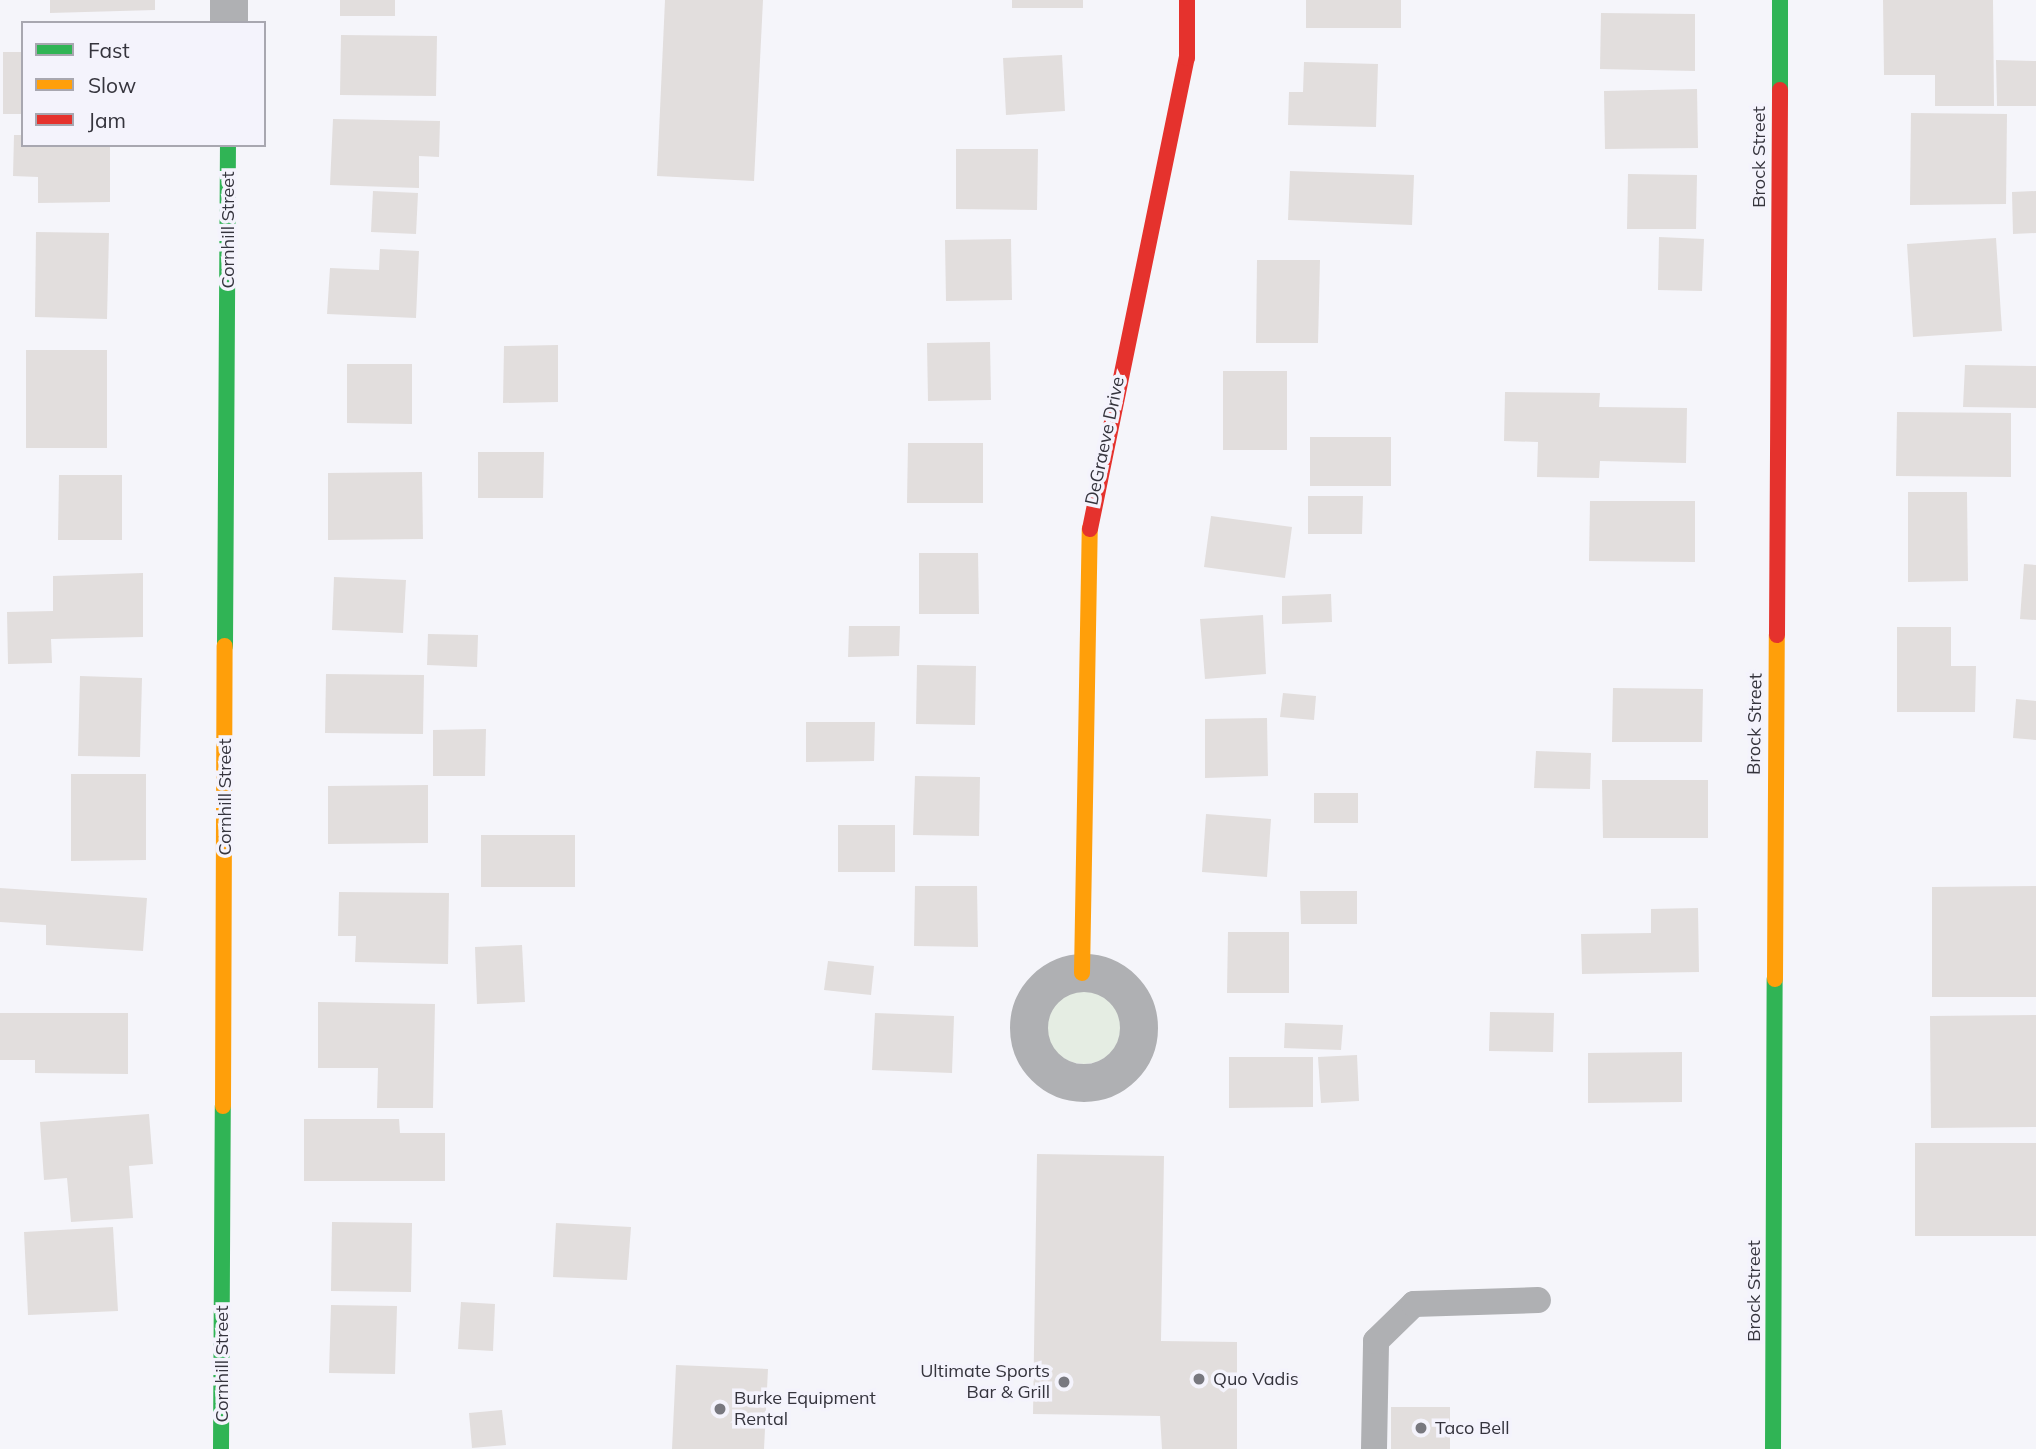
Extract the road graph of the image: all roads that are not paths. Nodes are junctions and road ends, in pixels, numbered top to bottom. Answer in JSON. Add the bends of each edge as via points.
{"nodes":[{"id":1,"x":229,"y":0,"type":"edge"},
{"id":2,"x":1187,"y":0,"type":"edge"},
{"id":3,"x":1780,"y":0,"type":"edge"},
{"id":4,"x":229,"y":21,"type":"edge"},
{"id":5,"x":228,"y":147,"type":"edge"},
{"id":6,"x":1082,"y":973,"type":"dead end"},
{"id":7,"x":1538,"y":1300,"type":"dead end"},
{"id":8,"x":221,"y":1449,"type":"edge"},
{"id":9,"x":1374,"y":1449,"type":"edge"},
{"id":10,"x":1773,"y":1449,"type":"edge"}],
"edges":[{"from":1,"to":4,"type":"street"},
{"from":2,"to":6,"type":"street","name":"DeGraeve Drive","via":[[1187,58],[1090,504]]},
{"from":3,"to":10,"type":"street","name":"Brock Street"},
{"from":5,"to":8,"type":"street","name":"Cornhill Street"},
{"from":7,"to":9,"type":"lane","via":[[1414,1304],[1376,1342]]}]}
